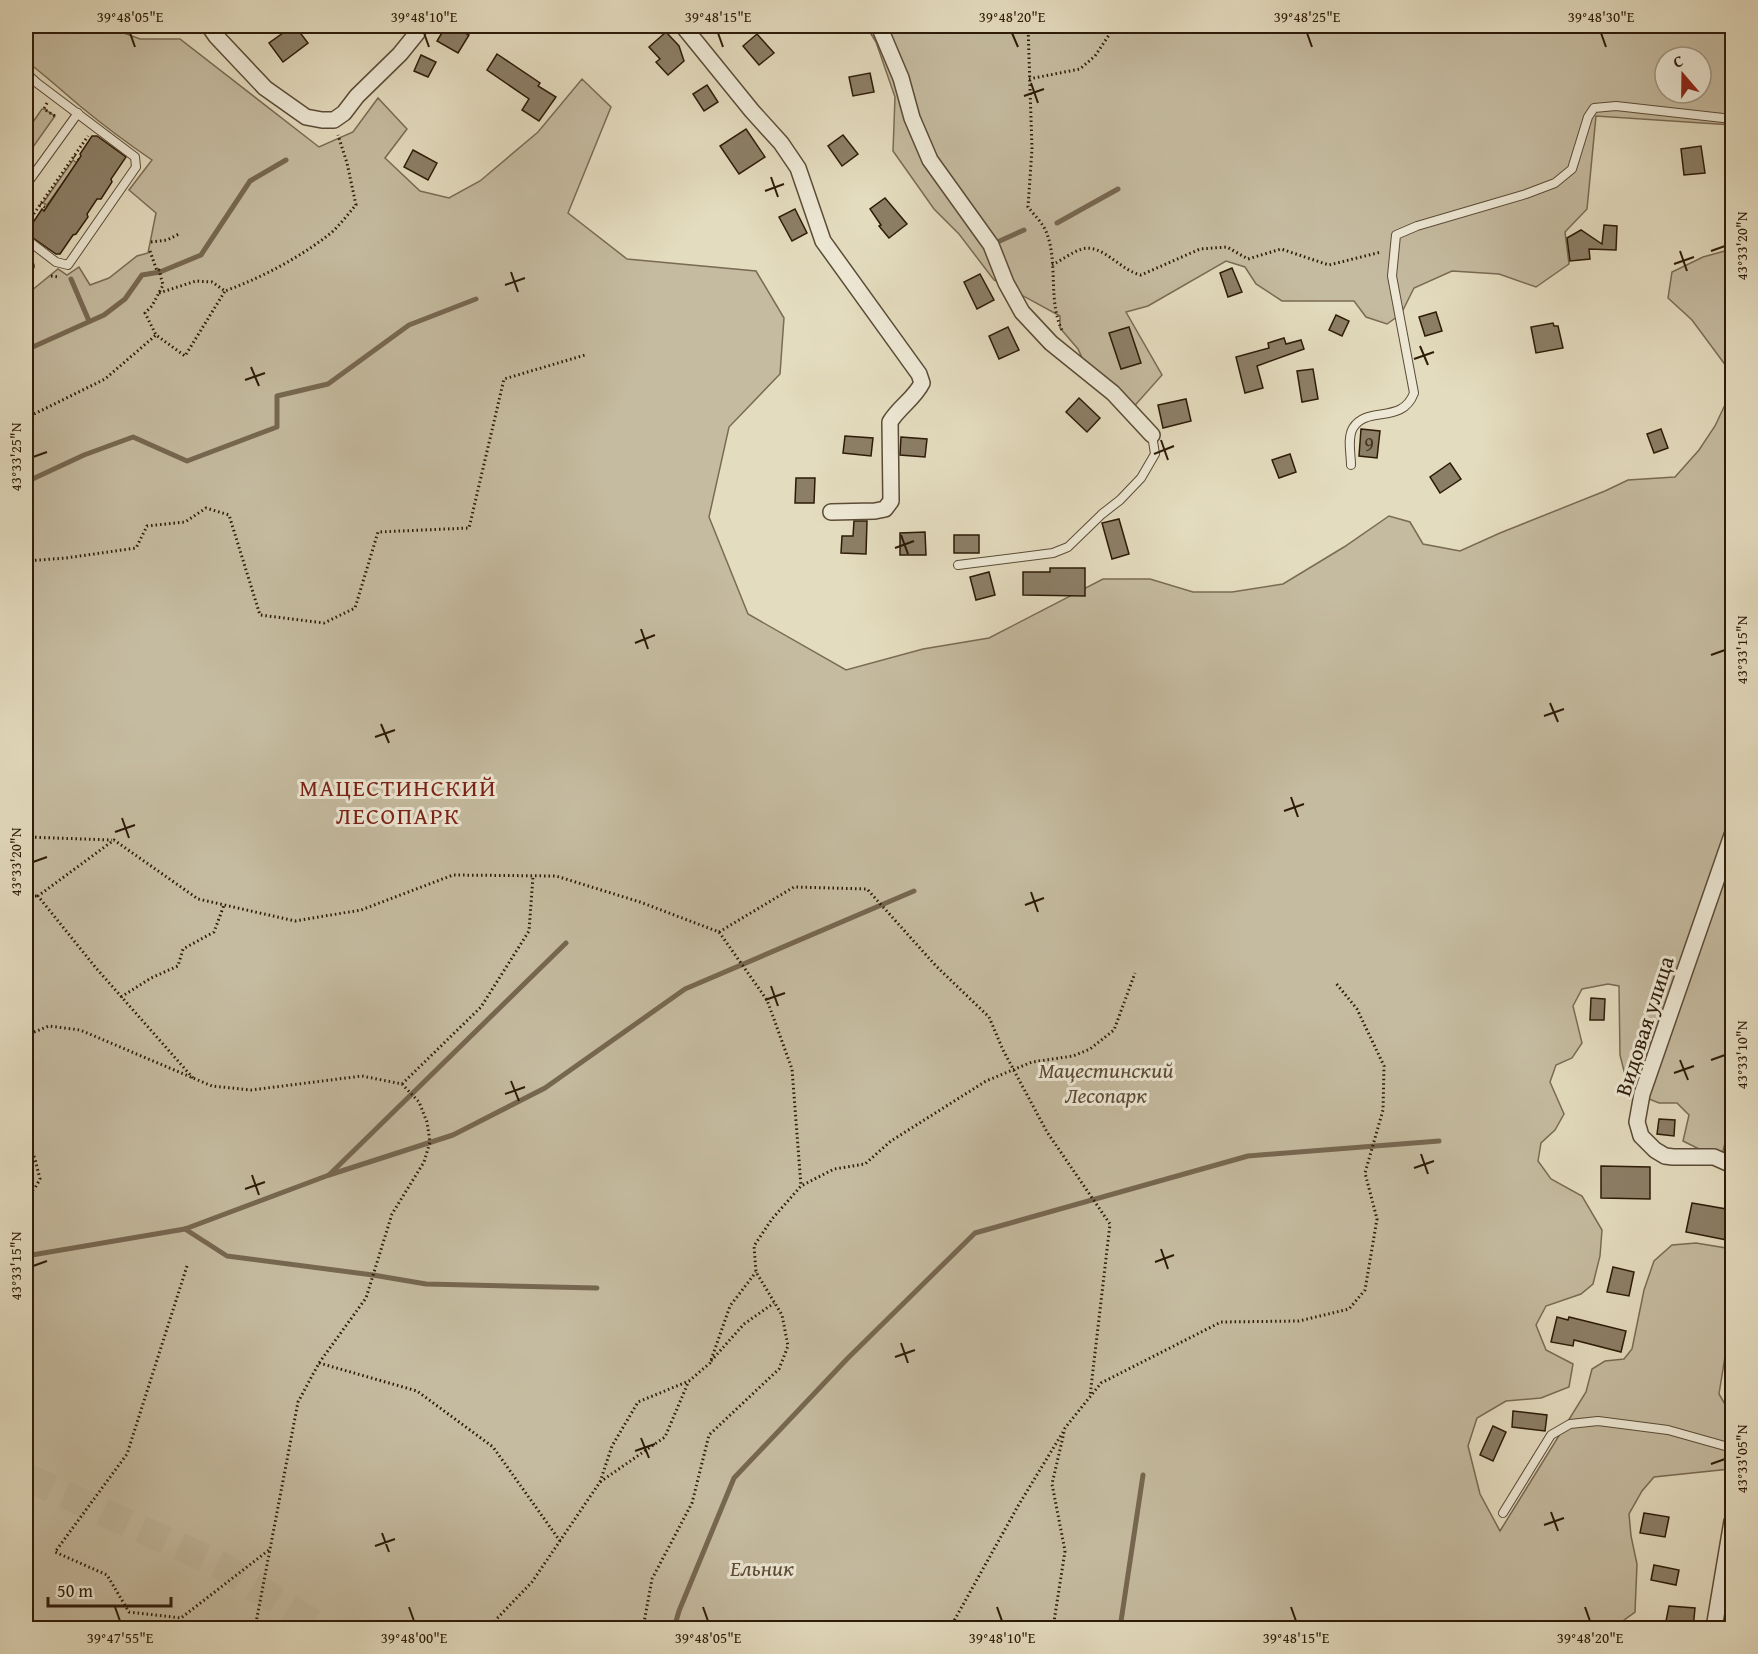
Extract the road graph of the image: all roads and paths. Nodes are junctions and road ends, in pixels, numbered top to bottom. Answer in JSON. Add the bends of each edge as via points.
{"nodes":[{"id":1,"x":209,"y":26,"type":"edge"},
{"id":2,"x":420,"y":26,"type":"edge"},
{"id":3,"x":683,"y":26,"type":"edge"},
{"id":4,"x":879,"y":26,"type":"edge"},
{"id":5,"x":1028,"y":26,"type":"edge"},
{"id":6,"x":1115,"y":26,"type":"edge"},
{"id":7,"x":26,"y":74,"type":"edge"},
{"id":8,"x":1029,"y":79,"type":"junction"},
{"id":9,"x":26,"y":113,"type":"edge"},
{"id":10,"x":78,"y":113,"type":"junction"},
{"id":11,"x":1732,"y":119,"type":"edge"},
{"id":12,"x":334,"y":120,"type":"junction"},
{"id":13,"x":88,"y":135,"type":"dead end"},
{"id":14,"x":74,"y":156,"type":"junction"},
{"id":15,"x":79,"y":160,"type":"dead end"},
{"id":16,"x":26,"y":185,"type":"edge"},
{"id":17,"x":40,"y":204,"type":"junction"},
{"id":18,"x":46,"y":208,"type":"dead end"},
{"id":19,"x":26,"y":225,"type":"edge"},
{"id":20,"x":179,"y":234,"type":"dead end"},
{"id":21,"x":1396,"y":235,"type":"junction"},
{"id":22,"x":26,"y":239,"type":"edge"},
{"id":23,"x":151,"y":242,"type":"dead end"},
{"id":24,"x":150,"y":251,"type":"dead end"},
{"id":25,"x":1052,"y":265,"type":"junction"},
{"id":26,"x":225,"y":291,"type":"junction"},
{"id":27,"x":159,"y":293,"type":"junction"},
{"id":28,"x":156,"y":335,"type":"junction"},
{"id":29,"x":1066,"y":335,"type":"dead end"},
{"id":30,"x":585,"y":355,"type":"dead end"},
{"id":31,"x":26,"y":418,"type":"edge"},
{"id":32,"x":1152,"y":435,"type":"joint"},
{"id":33,"x":1351,"y":465,"type":"dead end"},
{"id":34,"x":831,"y":512,"type":"dead end"},
{"id":35,"x":26,"y":561,"type":"edge"},
{"id":36,"x":958,"y":565,"type":"dead end"},
{"id":37,"x":1732,"y":835,"type":"edge"},
{"id":38,"x":26,"y":837,"type":"edge"},
{"id":39,"x":114,"y":840,"type":"junction"},
{"id":40,"x":533,"y":876,"type":"junction"},
{"id":41,"x":26,"y":896,"type":"edge"},
{"id":42,"x":38,"y":896,"type":"junction"},
{"id":43,"x":224,"y":905,"type":"junction"},
{"id":44,"x":719,"y":932,"type":"junction"},
{"id":45,"x":1135,"y":973,"type":"dead end"},
{"id":46,"x":1335,"y":982,"type":"dead end"},
{"id":47,"x":121,"y":997,"type":"junction"},
{"id":48,"x":26,"y":1036,"type":"edge"},
{"id":49,"x":1013,"y":1069,"type":"junction"},
{"id":50,"x":193,"y":1078,"type":"junction"},
{"id":51,"x":402,"y":1084,"type":"junction"},
{"id":52,"x":26,"y":1135,"type":"edge"},
{"id":53,"x":1732,"y":1166,"type":"edge"},
{"id":54,"x":801,"y":1186,"type":"junction"},
{"id":55,"x":26,"y":1197,"type":"edge"},
{"id":56,"x":187,"y":1266,"type":"dead end"},
{"id":57,"x":756,"y":1272,"type":"junction"},
{"id":58,"x":775,"y":1303,"type":"junction"},
{"id":59,"x":319,"y":1363,"type":"junction"},
{"id":60,"x":710,"y":1363,"type":"junction"},
{"id":61,"x":689,"y":1381,"type":"junction"},
{"id":62,"x":1090,"y":1396,"type":"junction"},
{"id":63,"x":1065,"y":1428,"type":"junction"},
{"id":64,"x":1732,"y":1448,"type":"edge"},
{"id":65,"x":600,"y":1482,"type":"junction"},
{"id":66,"x":1503,"y":1513,"type":"dead end"},
{"id":67,"x":1732,"y":1521,"type":"edge"},
{"id":68,"x":560,"y":1541,"type":"junction"},
{"id":69,"x":270,"y":1549,"type":"junction"},
{"id":70,"x":255,"y":1629,"type":"edge"},
{"id":71,"x":488,"y":1629,"type":"edge"},
{"id":72,"x":643,"y":1629,"type":"edge"},
{"id":73,"x":950,"y":1629,"type":"edge"},
{"id":74,"x":1053,"y":1629,"type":"edge"},
{"id":75,"x":1714,"y":1629,"type":"edge"}],
"edges":[{"from":1,"to":12,"type":"street","via":[[265,88],[306,117]]},
{"from":2,"to":12,"type":"street","via":[[400,54]]},
{"from":3,"to":34,"type":"street","via":[[798,168],[823,241],[922,383],[890,422],[891,501],[885,509],[875,511]]},
{"from":4,"to":32,"type":"street","via":[[930,160],[991,245],[1022,312],[1051,343],[1113,393]]},
{"from":5,"to":8,"type":"path"},
{"from":6,"to":8,"type":"path","via":[[1095,56],[1080,69]]},
{"from":7,"to":9,"type":"lane"},
{"from":7,"to":10,"type":"lane"},
{"from":8,"to":25,"type":"path","via":[[1032,149],[1028,207],[1047,232]]},
{"from":10,"to":16,"type":"lane"},
{"from":10,"to":22,"type":"lane","via":[[135,157],[136,167],[68,265],[56,262]]},
{"from":11,"to":21,"type":"lane","via":[[1616,106],[1594,108],[1572,169],[1555,183]]},
{"from":12,"to":26,"type":"path","via":[[356,205],[333,232],[289,261]]},
{"from":13,"to":14,"type":"path"},
{"from":14,"to":15,"type":"path"},
{"from":14,"to":17,"type":"path"},
{"from":17,"to":18,"type":"path"},
{"from":17,"to":19,"type":"path"},
{"from":20,"to":23,"type":"path"},
{"from":21,"to":25,"type":"path","via":[[1381,253],[1329,265],[1281,249],[1248,259],[1227,247],[1200,249],[1141,275],[1090,248]]},
{"from":21,"to":33,"type":"lane","via":[[1392,276],[1414,393],[1410,404],[1398,411],[1362,420],[1353,428]]},
{"from":24,"to":27,"type":"path","via":[[163,285]]},
{"from":25,"to":29,"type":"path","via":[[1053,294],[1060,328]]},
{"from":26,"to":27,"type":"path","via":[[212,282],[196,281]]},
{"from":26,"to":28,"type":"path","via":[[185,356]]},
{"from":27,"to":28,"type":"path","via":[[145,313]]},
{"from":28,"to":31,"type":"path","via":[[105,379]]},
{"from":30,"to":35,"type":"path","via":[[504,379],[469,528],[378,532],[355,608],[324,623],[260,615],[229,515],[206,508],[185,522],[147,526],[136,548]]},
{"from":32,"to":36,"type":"lane","via":[[1155,454],[1141,478],[1068,547],[1053,554]]},
{"from":37,"to":53,"type":"street","name":"Видовая улица","via":[[1642,1094],[1637,1122],[1641,1136],[1665,1156],[1714,1157]]},
{"from":38,"to":39,"type":"path"},
{"from":39,"to":42,"type":"path"},
{"from":39,"to":43,"type":"path","via":[[198,900]]},
{"from":40,"to":43,"type":"path","via":[[453,875],[362,910],[295,921]]},
{"from":40,"to":44,"type":"path","via":[[556,876]]},
{"from":40,"to":51,"type":"path","via":[[529,931],[482,1007]]},
{"from":41,"to":42,"type":"path"},
{"from":42,"to":47,"type":"path"},
{"from":43,"to":47,"type":"path","via":[[214,932],[183,949],[177,966]]},
{"from":44,"to":49,"type":"path","via":[[794,887],[867,889],[936,966],[989,1017]]},
{"from":44,"to":54,"type":"path","via":[[767,1000],[792,1068]]},
{"from":45,"to":49,"type":"path","via":[[1114,1030],[1090,1049]]},
{"from":46,"to":62,"type":"path","via":[[1357,1009],[1384,1066],[1383,1110],[1365,1173],[1377,1219],[1365,1290],[1349,1309],[1299,1321],[1221,1323],[1101,1383]]},
{"from":47,"to":50,"type":"path"},
{"from":48,"to":50,"type":"path","via":[[50,1026],[80,1030]]},
{"from":49,"to":54,"type":"path","via":[[986,1081],[891,1141],[865,1164],[834,1169]]},
{"from":49,"to":62,"type":"path","via":[[1047,1132],[1110,1224]]},
{"from":50,"to":51,"type":"path","via":[[212,1086],[251,1090],[362,1076]]},
{"from":51,"to":59,"type":"path","via":[[419,1102],[428,1122],[430,1142],[424,1162],[392,1214],[366,1298]]},
{"from":52,"to":55,"type":"path","via":[[40,1179]]},
{"from":54,"to":57,"type":"path","via":[[754,1246]]},
{"from":56,"to":69,"type":"path","via":[[128,1454],[55,1552],[107,1575],[129,1612],[181,1618]]},
{"from":57,"to":58,"type":"path"},
{"from":57,"to":60,"type":"path","via":[[730,1306]]},
{"from":58,"to":60,"type":"path","via":[[744,1324]]},
{"from":58,"to":72,"type":"path","via":[[782,1315],[788,1346],[779,1370],[709,1435],[692,1503],[652,1579]]},
{"from":59,"to":68,"type":"path","via":[[417,1391],[493,1447]]},
{"from":59,"to":69,"type":"path","via":[[298,1402]]},
{"from":60,"to":61,"type":"path"},
{"from":61,"to":65,"type":"path","via":[[665,1437]]},
{"from":61,"to":65,"type":"path","via":[[638,1402],[612,1446]]},
{"from":62,"to":63,"type":"path"},
{"from":63,"to":73,"type":"path"},
{"from":63,"to":74,"type":"path","via":[[1052,1484],[1065,1551]]},
{"from":64,"to":66,"type":"lane","via":[[1668,1430],[1598,1421],[1570,1424],[1551,1435]]},
{"from":65,"to":68,"type":"path"},
{"from":67,"to":75,"type":"street"},
{"from":68,"to":71,"type":"path","via":[[532,1582]]},
{"from":69,"to":70,"type":"path"}]}
